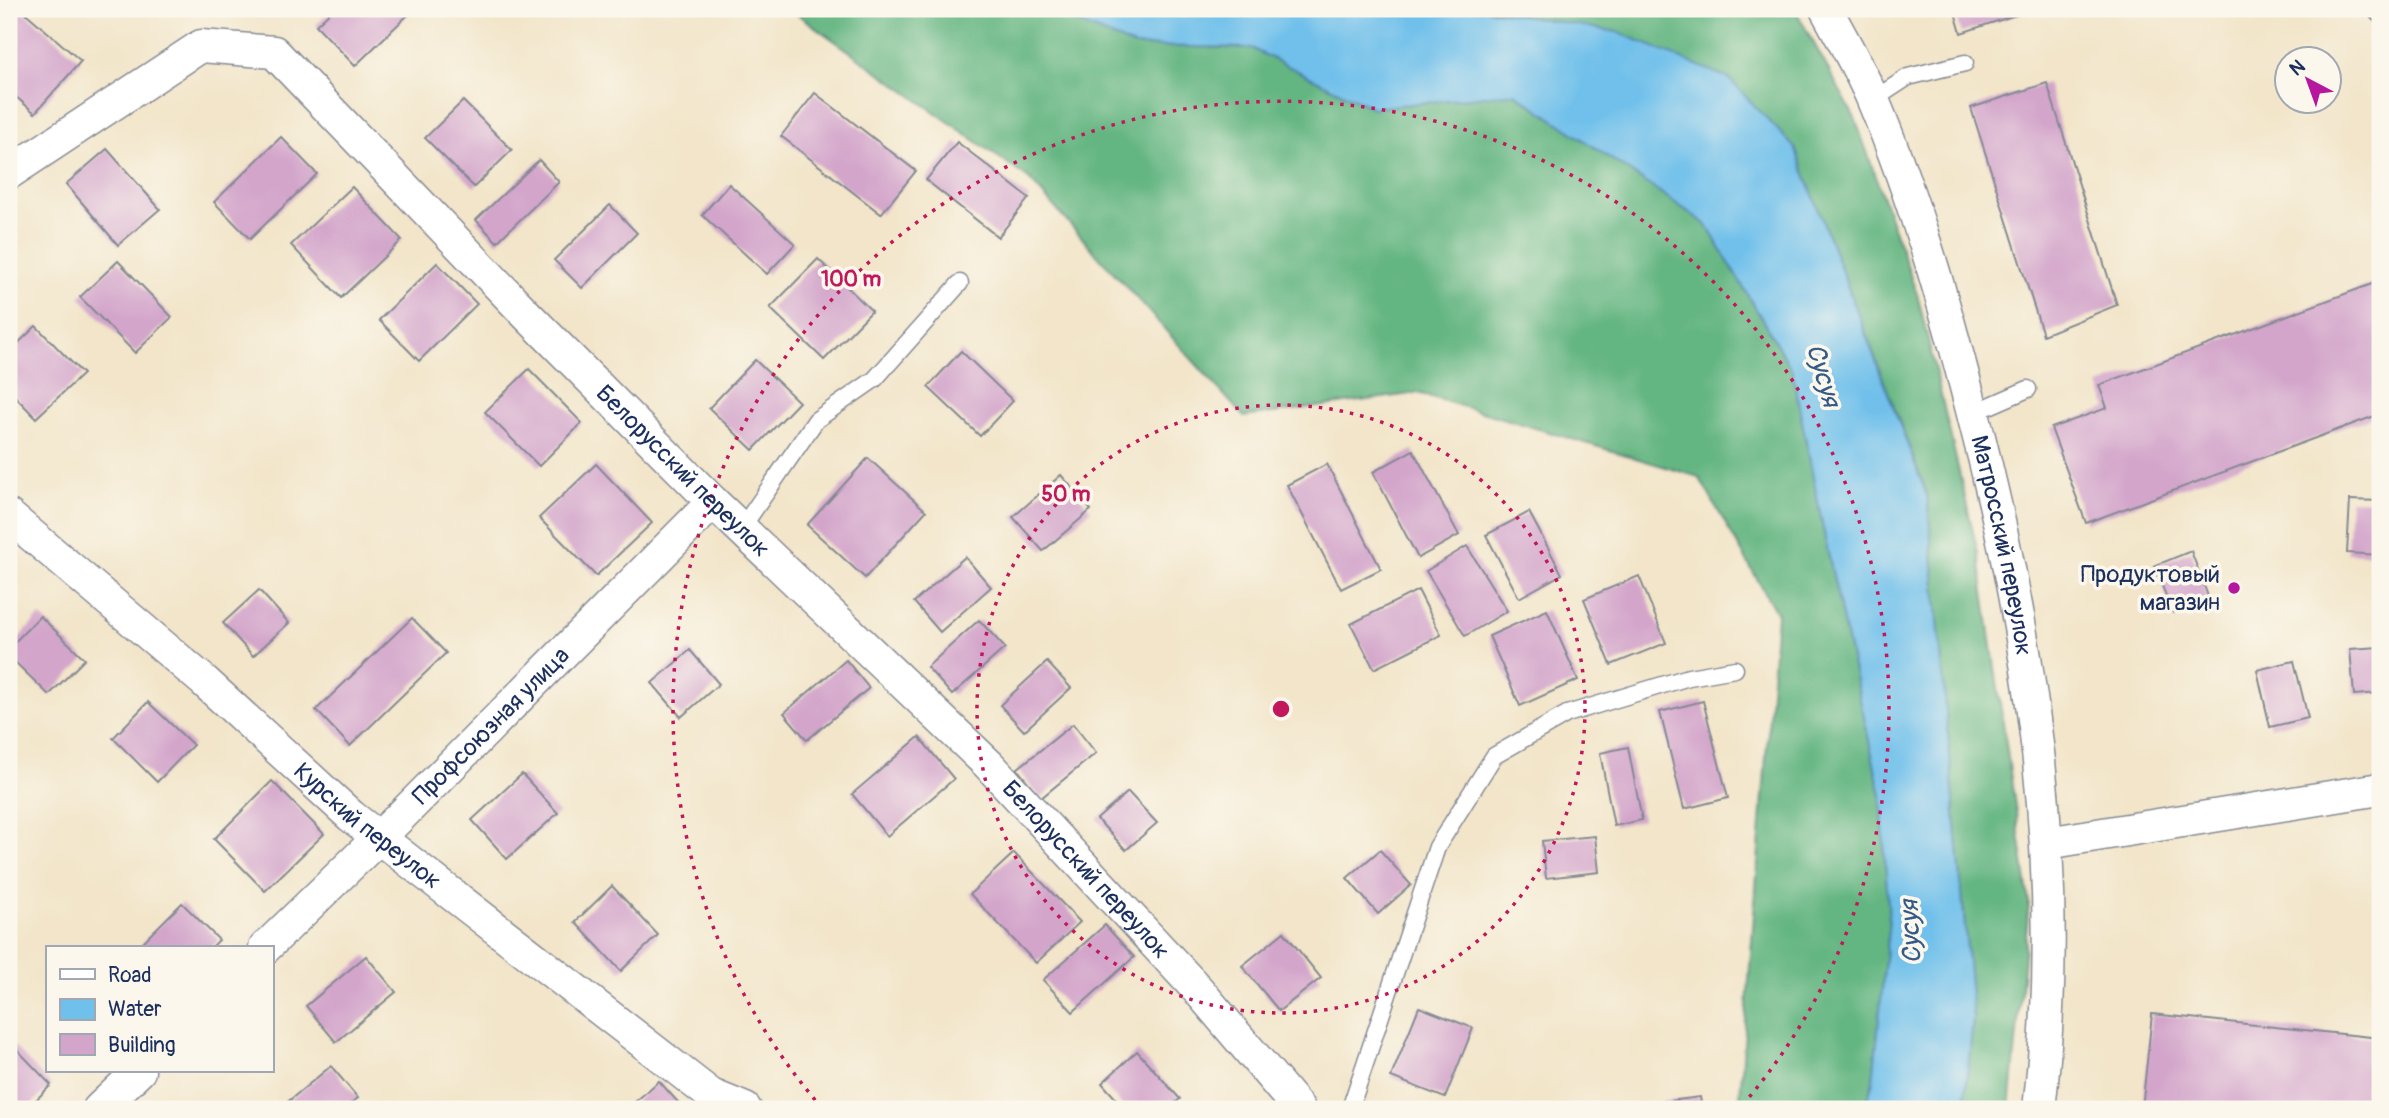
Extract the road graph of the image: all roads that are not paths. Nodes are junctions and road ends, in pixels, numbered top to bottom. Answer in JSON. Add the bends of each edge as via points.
{"nodes":[{"id":1,"x":1826,"y":9,"type":"edge"},
{"id":2,"x":1965,"y":63,"type":"dead end"},
{"id":3,"x":1873,"y":100,"type":"junction"},
{"id":4,"x":9,"y":173,"type":"edge"},
{"id":5,"x":960,"y":283,"type":"dead end"},
{"id":6,"x":2028,"y":389,"type":"dead end"},
{"id":7,"x":1973,"y":413,"type":"junction"},
{"id":8,"x":713,"y":502,"type":"junction"},
{"id":9,"x":9,"y":516,"type":"edge"},
{"id":10,"x":741,"y":529,"type":"junction"},
{"id":11,"x":1735,"y":669,"type":"dead end"},
{"id":12,"x":2380,"y":789,"type":"edge"},
{"id":13,"x":380,"y":836,"type":"junction"},
{"id":14,"x":2047,"y":843,"type":"junction"},
{"id":15,"x":267,"y":946,"type":"edge"},
{"id":16,"x":138,"y":1072,"type":"edge"},
{"id":17,"x":99,"y":1109,"type":"edge"},
{"id":18,"x":745,"y":1109,"type":"edge"},
{"id":19,"x":1299,"y":1109,"type":"edge"},
{"id":20,"x":1350,"y":1109,"type":"edge"},
{"id":21,"x":2039,"y":1109,"type":"edge"}],
"edges":[{"from":1,"to":3,"type":"street","name":"Матросский переулок"},
{"from":2,"to":3,"type":"lane","via":[[1908,78]]},
{"from":3,"to":7,"type":"street","name":"Матросский переулок","via":[[1940,285]]},
{"from":4,"to":8,"type":"street","name":"Белорусский переулок","via":[[201,46],[274,51]]},
{"from":5,"to":10,"type":"lane","via":[[876,379],[817,420]]},
{"from":6,"to":7,"type":"lane"},
{"from":7,"to":14,"type":"street","name":"Матросский переулок","via":[[2000,514],[2030,676]]},
{"from":8,"to":10,"type":"street","name":"Белорусский переулок"},
{"from":8,"to":13,"type":"street","name":"Профсоюзная улица"},
{"from":9,"to":13,"type":"street","name":"Курский переулок","via":[[204,681],[351,816]]},
{"from":10,"to":19,"type":"street","name":"Белорусский переулок","via":[[989,765],[1199,991]]},
{"from":11,"to":20,"type":"lane","via":[[1689,677],[1567,714],[1494,756],[1437,847]]},
{"from":12,"to":14,"type":"street"},
{"from":13,"to":15,"type":"street","name":"Профсоюзная улица"},
{"from":13,"to":18,"type":"street","name":"Курский переулок","via":[[711,1095]]},
{"from":14,"to":21,"type":"street","name":"Матросский переулок","via":[[2049,936]]},
{"from":16,"to":17,"type":"street"}]}
